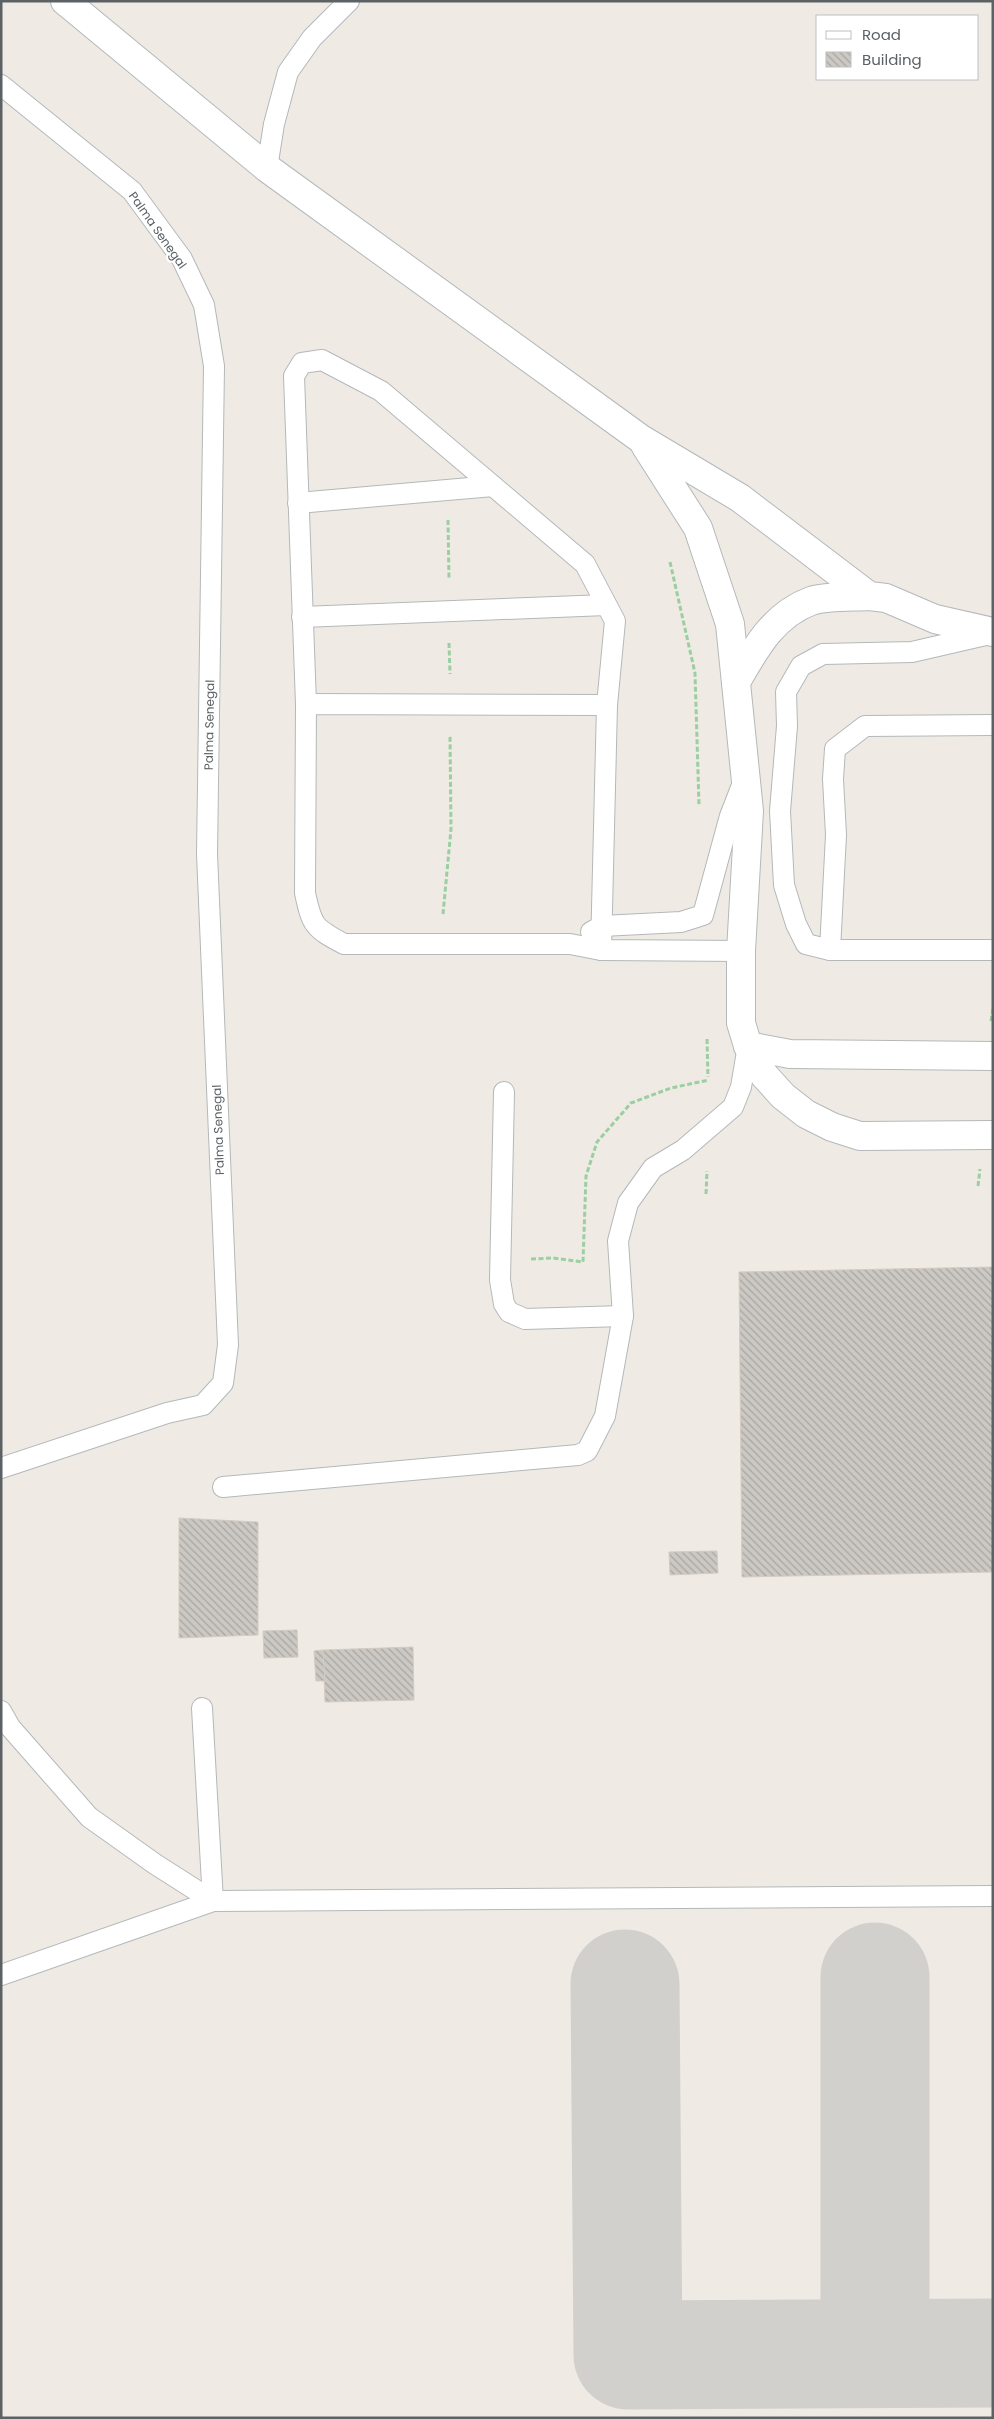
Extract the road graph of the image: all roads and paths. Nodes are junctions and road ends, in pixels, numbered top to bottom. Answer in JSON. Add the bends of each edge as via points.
{"nodes":[{"id":1,"x":65,"y":1,"type":"edge"},
{"id":2,"x":349,"y":1,"type":"edge"},
{"id":3,"x":1,"y":85,"type":"edge"},
{"id":4,"x":268,"y":168,"type":"junction"},
{"id":5,"x":641,"y":439,"type":"junction"},
{"id":6,"x":492,"y":486,"type":"junction"},
{"id":7,"x":298,"y":503,"type":"junction"},
{"id":8,"x":869,"y":596,"type":"junction"},
{"id":9,"x":606,"y":605,"type":"junction"},
{"id":10,"x":302,"y":617,"type":"junction"},
{"id":11,"x":993,"y":632,"type":"edge"},
{"id":12,"x":736,"y":682,"type":"junction"},
{"id":13,"x":306,"y":704,"type":"junction"},
{"id":14,"x":607,"y":705,"type":"junction"},
{"id":15,"x":993,"y":725,"type":"edge"},
{"id":16,"x":745,"y":779,"type":"junction"},
{"id":17,"x":748,"y":811,"type":"junction"},
{"id":18,"x":780,"y":811,"type":"junction"},
{"id":19,"x":602,"y":926,"type":"junction"},
{"id":20,"x":570,"y":944,"type":"junction"},
{"id":21,"x":601,"y":950,"type":"junction"},
{"id":22,"x":830,"y":950,"type":"junction"},
{"id":23,"x":993,"y":950,"type":"edge"},
{"id":24,"x":741,"y":951,"type":"junction"},
{"id":25,"x":748,"y":1046,"type":"junction"},
{"id":26,"x":993,"y":1056,"type":"edge"},
{"id":27,"x":708,"y":1080,"type":"dead end"},
{"id":28,"x":504,"y":1092,"type":"dead end"},
{"id":29,"x":993,"y":1135,"type":"edge"},
{"id":30,"x":500,"y":1262,"type":"junction"},
{"id":31,"x":623,"y":1316,"type":"junction"},
{"id":32,"x":1,"y":1468,"type":"edge"},
{"id":33,"x":222,"y":1487,"type":"dead end"},
{"id":34,"x":202,"y":1708,"type":"dead end"},
{"id":35,"x":1,"y":1711,"type":"edge"},
{"id":36,"x":993,"y":1896,"type":"edge"},
{"id":37,"x":213,"y":1901,"type":"junction"},
{"id":38,"x":1,"y":1975,"type":"edge"}],
"edges":[{"from":1,"to":4,"type":"street"},
{"from":2,"to":4,"type":"lane","via":[[312,38],[288,72],[274,124]]},
{"from":3,"to":32,"type":"lane","name":"Palma Senegal","via":[[132,191],[182,259],[204,305],[214,366],[206,854],[228,1345],[223,1383],[202,1405],[167,1413]]},
{"from":4,"to":5,"type":"street"},
{"from":5,"to":8,"type":"street","via":[[740,498]]},
{"from":5,"to":12,"type":"street","via":[[698,528],[730,624]]},
{"from":6,"to":7,"type":"lane"},
{"from":6,"to":7,"type":"lane","via":[[381,391],[322,360],[302,363],[294,376]]},
{"from":6,"to":9,"type":"lane","via":[[585,564]]},
{"from":7,"to":10,"type":"lane"},
{"from":8,"to":11,"type":"street","via":[[886,598],[935,619]]},
{"from":8,"to":12,"type":"street","via":[[812,600],[784,615],[762,638]]},
{"from":9,"to":10,"type":"lane"},
{"from":9,"to":14,"type":"lane","via":[[615,621]]},
{"from":10,"to":13,"type":"lane"},
{"from":11,"to":18,"type":"lane","via":[[912,652],[823,654],[801,666],[786,692],[787,726]]},
{"from":12,"to":16,"type":"street"},
{"from":13,"to":14,"type":"lane"},
{"from":13,"to":20,"type":"lane","via":[[305,893],[310,918],[320,931],[344,944]]},
{"from":14,"to":19,"type":"lane"},
{"from":15,"to":22,"type":"lane","via":[[865,726],[835,749],[836,835]]},
{"from":16,"to":17,"type":"street"},
{"from":16,"to":19,"type":"lane","via":[[730,816],[703,915],[681,922]]},
{"from":17,"to":18,"type":"lane"},
{"from":17,"to":24,"type":"street"},
{"from":18,"to":22,"type":"lane","via":[[784,885],[796,924],[806,944]]},
{"from":19,"to":20,"type":"lane"},
{"from":19,"to":21,"type":"lane"},
{"from":20,"to":21,"type":"lane"},
{"from":21,"to":24,"type":"lane"},
{"from":22,"to":23,"type":"lane"},
{"from":24,"to":25,"type":"street","via":[[741,1023]]},
{"from":25,"to":26,"type":"street","via":[[790,1054]]},
{"from":25,"to":29,"type":"street","via":[[764,1075],[783,1096],[806,1114],[832,1127],[860,1136]]},
{"from":25,"to":31,"type":"lane","via":[[742,1087],[733,1107],[683,1150],[653,1168],[628,1204],[618,1241]]},
{"from":27,"to":30,"type":"path","via":[[671,1088],[631,1103],[597,1142],[586,1176],[583,1262],[554,1258]]},
{"from":28,"to":30,"type":"lane"},
{"from":30,"to":31,"type":"lane","via":[[504,1304],[509,1312],[525,1319]]},
{"from":31,"to":33,"type":"lane","via":[[605,1416],[587,1451],[578,1456]]},
{"from":34,"to":37,"type":"lane"},
{"from":35,"to":37,"type":"lane","via":[[10,1727],[89,1817]]},
{"from":36,"to":37,"type":"lane"},
{"from":37,"to":38,"type":"lane"}]}
